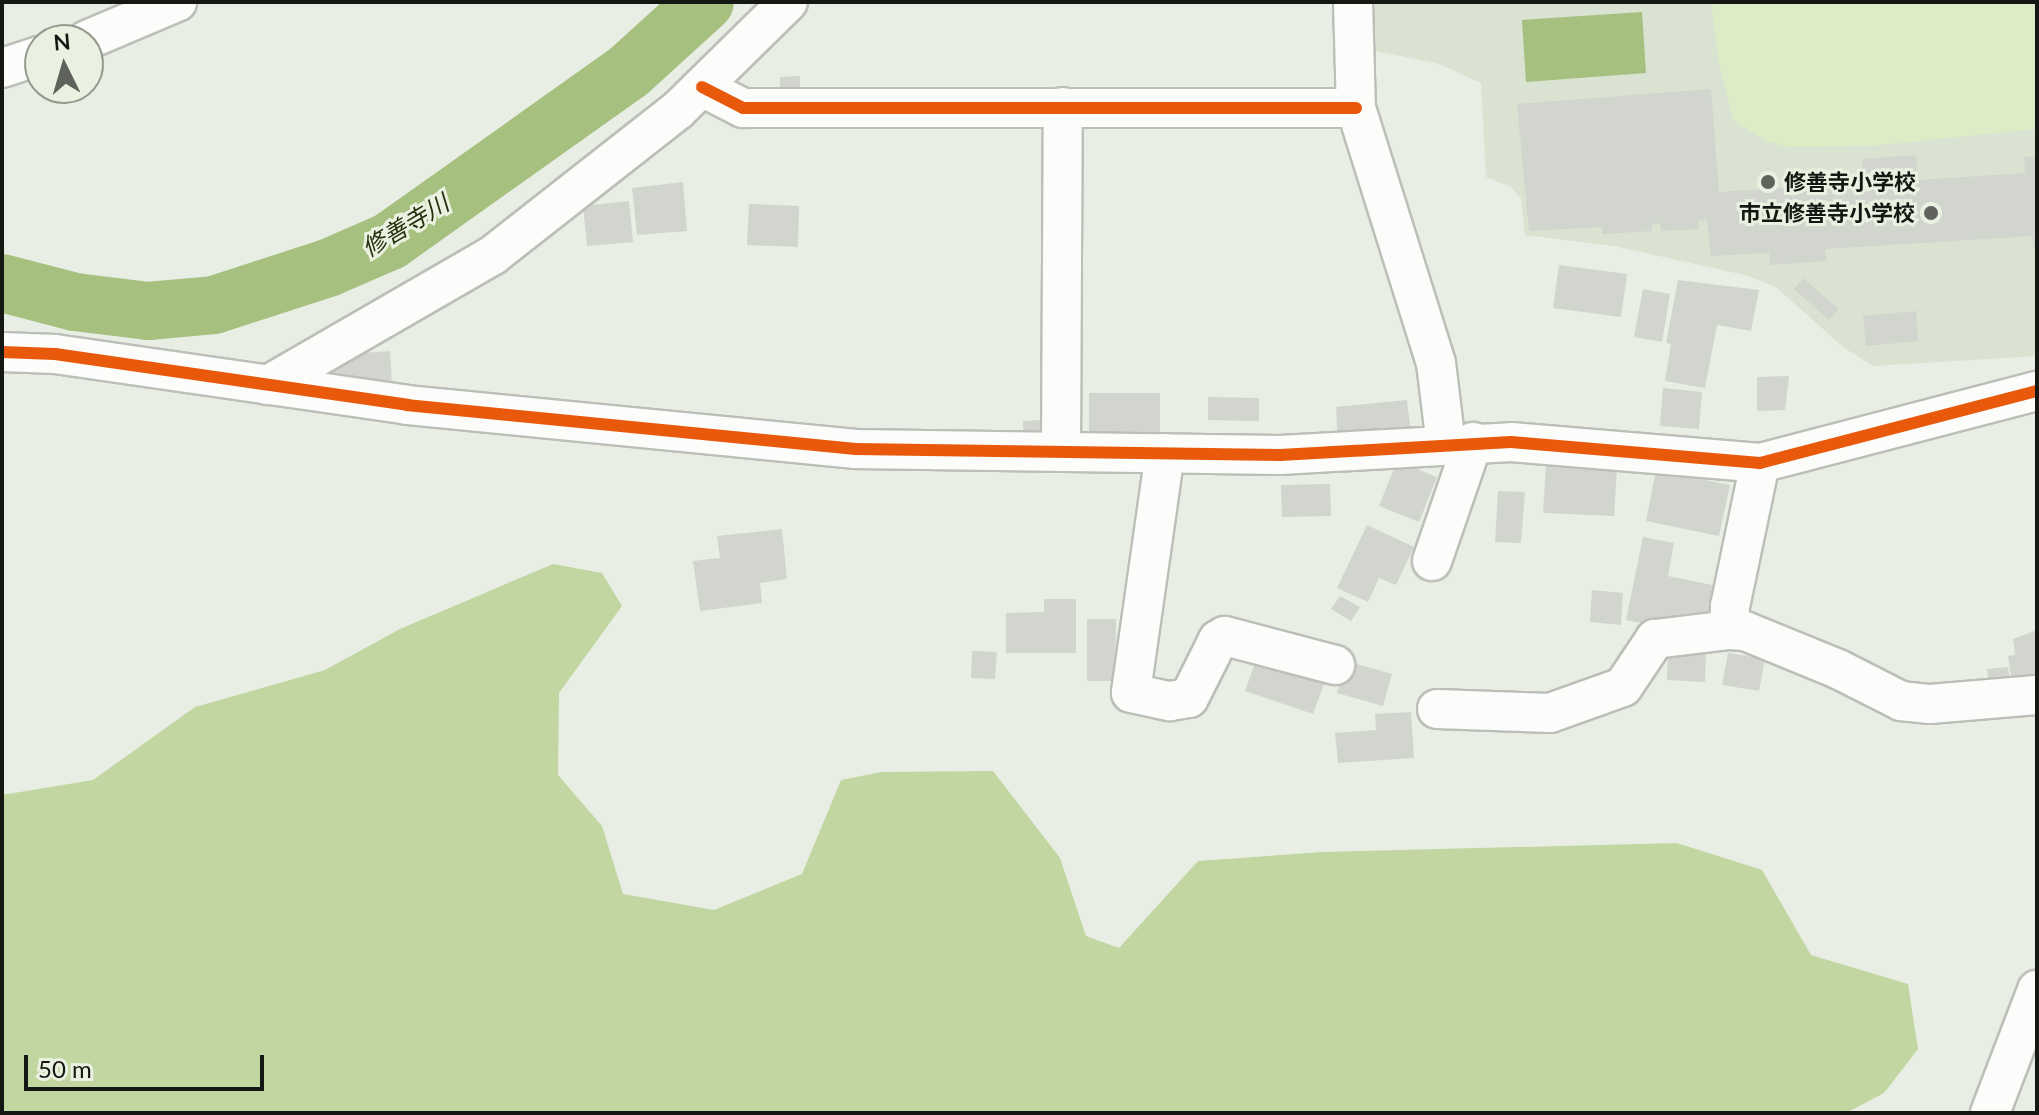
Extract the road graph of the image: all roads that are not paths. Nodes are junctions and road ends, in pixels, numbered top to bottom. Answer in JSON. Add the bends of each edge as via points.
{"nodes":[{"id":1,"x":788,"y":2,"type":"edge"},
{"id":2,"x":1353,"y":2,"type":"edge"},
{"id":3,"x":160,"y":6,"type":"edge"},
{"id":4,"x":104,"y":32,"type":"edge"},
{"id":5,"x":24,"y":61,"type":"edge"},
{"id":6,"x":2,"y":68,"type":"edge"},
{"id":7,"x":702,"y":87,"type":"junction"},
{"id":8,"x":1063,"y":107,"type":"junction"},
{"id":9,"x":1356,"y":108,"type":"junction"},
{"id":10,"x":2,"y":352,"type":"edge"},
{"id":11,"x":268,"y":385,"type":"junction"},
{"id":12,"x":2037,"y":391,"type":"edge"},
{"id":13,"x":1460,"y":443,"type":"junction"},
{"id":14,"x":1061,"y":452,"type":"junction"},
{"id":15,"x":1165,"y":453,"type":"junction"},
{"id":16,"x":1760,"y":463,"type":"junction"},
{"id":17,"x":1432,"y":561,"type":"dead end"},
{"id":18,"x":1729,"y":630,"type":"junction"},
{"id":19,"x":1335,"y":665,"type":"dead end"},
{"id":20,"x":2037,"y":695,"type":"edge"},
{"id":21,"x":1437,"y":709,"type":"dead end"},
{"id":22,"x":2037,"y":990,"type":"edge"},
{"id":23,"x":1990,"y":1113,"type":"edge"}],
"edges":[{"from":1,"to":7,"type":"street"},
{"from":2,"to":9,"type":"street"},
{"from":3,"to":4,"type":"street"},
{"from":5,"to":6,"type":"street"},
{"from":7,"to":8,"type":"street","via":[[743,108]]},
{"from":7,"to":11,"type":"street","via":[[493,255]]},
{"from":8,"to":9,"type":"street"},
{"from":8,"to":14,"type":"street"},
{"from":9,"to":13,"type":"street"},
{"from":10,"to":11,"type":"street","via":[[55,354]]},
{"from":11,"to":14,"type":"street","via":[[619,429],[839,448]]},
{"from":12,"to":16,"type":"street"},
{"from":13,"to":15,"type":"street","via":[[1335,453]]},
{"from":13,"to":16,"type":"street","via":[[1576,445]]},
{"from":13,"to":17,"type":"street"},
{"from":14,"to":15,"type":"street"},
{"from":15,"to":19,"type":"street","via":[[1131,693],[1170,701],[1189,698],[1218,640],[1225,636]]},
{"from":16,"to":18,"type":"street"},
{"from":18,"to":20,"type":"street","via":[[1745,631],[1838,669],[1901,701],[1941,704]]},
{"from":18,"to":21,"type":"street","via":[[1655,639],[1623,687],[1550,713]]},
{"from":22,"to":23,"type":"street"}]}
